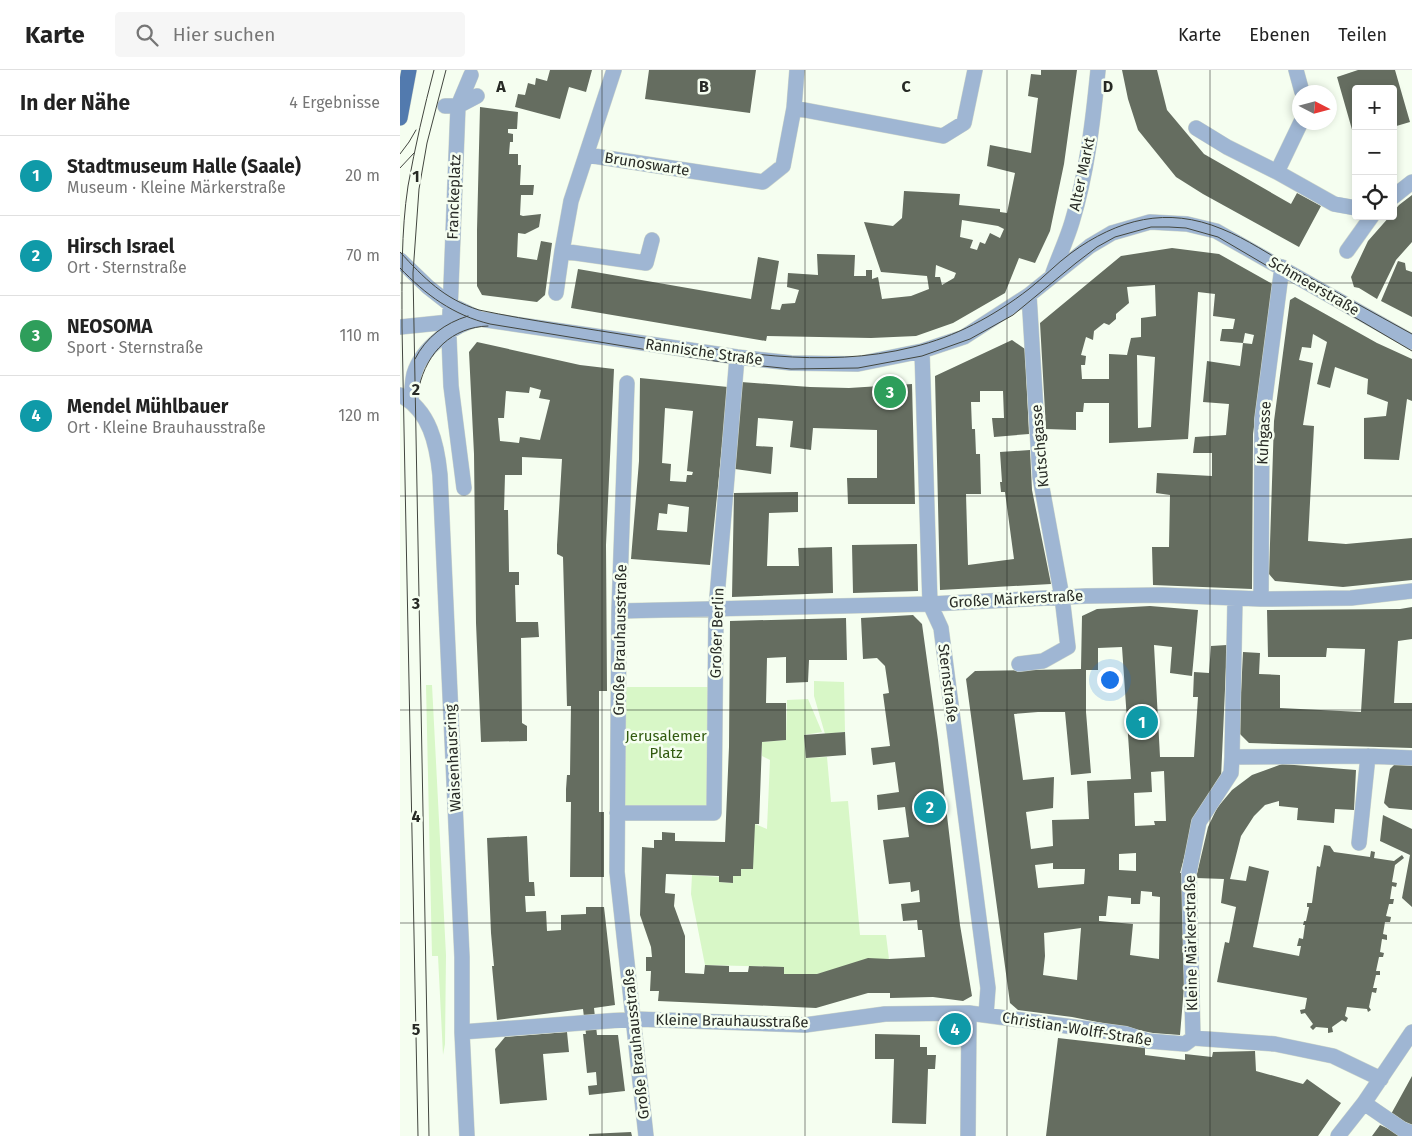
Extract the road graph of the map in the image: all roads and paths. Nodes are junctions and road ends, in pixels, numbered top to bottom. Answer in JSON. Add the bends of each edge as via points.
{"nodes":[{"id":1,"x":409,"y":70,"type":"edge"},
{"id":2,"x":614,"y":70,"type":"edge"},
{"id":3,"x":797,"y":70,"type":"edge"},
{"id":4,"x":975,"y":70,"type":"edge"},
{"id":5,"x":1098,"y":70,"type":"edge"},
{"id":6,"x":1296,"y":70,"type":"edge"},
{"id":7,"x":469,"y":72,"type":"edge"},
{"id":8,"x":1300,"y":85,"type":"edge"},
{"id":9,"x":477,"y":96,"type":"dead end"},
{"id":10,"x":451,"y":106,"type":"junction"},
{"id":11,"x":794,"y":108,"type":"junction"},
{"id":12,"x":400,"y":118,"type":"edge"},
{"id":13,"x":1196,"y":128,"type":"dead end"},
{"id":14,"x":1297,"y":130,"type":"edge"},
{"id":15,"x":587,"y":155,"type":"junction"},
{"id":16,"x":1277,"y":172,"type":"junction"},
{"id":17,"x":1412,"y":182,"type":"edge"},
{"id":18,"x":1397,"y":194,"type":"edge"},
{"id":19,"x":1352,"y":207,"type":"edge"},
{"id":20,"x":1369,"y":220,"type":"edge"},
{"id":21,"x":1216,"y":231,"type":"joint"},
{"id":22,"x":652,"y":240,"type":"dead end"},
{"id":23,"x":562,"y":251,"type":"junction"},
{"id":24,"x":1347,"y":251,"type":"dead end"},
{"id":25,"x":400,"y":260,"type":"edge"},
{"id":26,"x":1282,"y":267,"type":"junction"},
{"id":27,"x":1053,"y":274,"type":"junction"},
{"id":28,"x":556,"y":293,"type":"dead end"},
{"id":29,"x":1029,"y":295,"type":"junction"},
{"id":30,"x":451,"y":305,"type":"junction"},
{"id":31,"x":480,"y":319,"type":"junction"},
{"id":32,"x":400,"y":327,"type":"edge"},
{"id":33,"x":451,"y":327,"type":"junction"},
{"id":34,"x":1412,"y":342,"type":"edge"},
{"id":35,"x":922,"y":351,"type":"junction"},
{"id":36,"x":737,"y":357,"type":"junction"},
{"id":37,"x":627,"y":383,"type":"dead end"},
{"id":38,"x":405,"y":398,"type":"edge"},
{"id":39,"x":464,"y":488,"type":"dead end"},
{"id":40,"x":1412,"y":591,"type":"edge"},
{"id":41,"x":1062,"y":597,"type":"junction"},
{"id":42,"x":1235,"y":599,"type":"junction"},
{"id":43,"x":1262,"y":600,"type":"junction"},
{"id":44,"x":930,"y":604,"type":"junction"},
{"id":45,"x":716,"y":608,"type":"junction"},
{"id":46,"x":619,"y":611,"type":"junction"},
{"id":47,"x":1019,"y":664,"type":"dead end"},
{"id":48,"x":1368,"y":756,"type":"junction"},
{"id":49,"x":1232,"y":757,"type":"junction"},
{"id":50,"x":1412,"y":758,"type":"edge"},
{"id":51,"x":617,"y":813,"type":"junction"},
{"id":52,"x":1359,"y":843,"type":"dead end"},
{"id":53,"x":969,"y":1013,"type":"junction"},
{"id":54,"x":986,"y":1015,"type":"junction"},
{"id":55,"x":634,"y":1019,"type":"junction"},
{"id":56,"x":462,"y":1032,"type":"junction"},
{"id":57,"x":1412,"y":1032,"type":"edge"},
{"id":58,"x":1188,"y":1041,"type":"junction"},
{"id":59,"x":1381,"y":1078,"type":"junction"},
{"id":60,"x":1364,"y":1103,"type":"junction"},
{"id":61,"x":648,"y":1126,"type":"edge"},
{"id":62,"x":1407,"y":1131,"type":"edge"},
{"id":63,"x":467,"y":1136,"type":"edge"},
{"id":64,"x":968,"y":1136,"type":"edge"},
{"id":65,"x":1338,"y":1136,"type":"edge"}],
"edges":[{"from":1,"to":12,"type":"main road"},
{"from":2,"to":15,"type":"street"},
{"from":3,"to":11,"type":"street","name":"Brunoswarte"},
{"from":4,"to":11,"type":"street","via":[[964,123],[943,136]]},
{"from":5,"to":27,"type":"street","name":"Alter Markt","via":[[1084,175],[1072,222]]},
{"from":6,"to":8,"type":"street"},
{"from":7,"to":10,"type":"street","name":"Franckeplatz"},
{"from":9,"to":10,"type":"street"},
{"from":10,"to":30,"type":"street","name":"Franckeplatz"},
{"from":11,"to":15,"type":"street","name":"Brunoswarte","via":[[783,166],[763,182]]},
{"from":13,"to":16,"type":"street"},
{"from":14,"to":16,"type":"street"},
{"from":15,"to":23,"type":"street","name":"Brunoswarte","via":[[571,201]]},
{"from":16,"to":19,"type":"street","via":[[1334,204]]},
{"from":17,"to":18,"type":"street"},
{"from":20,"to":24,"type":"street"},
{"from":21,"to":26,"type":"street","name":"Schmeerstraße"},
{"from":21,"to":27,"type":"street","name":"Alter Markt","via":[[1187,224],[1150,222],[1100,239]]},
{"from":22,"to":23,"type":"street","via":[[646,263]]},
{"from":23,"to":28,"type":"street","name":"Brunoswarte"},
{"from":25,"to":30,"type":"street"},
{"from":26,"to":34,"type":"street","name":"Schmeerstraße"},
{"from":26,"to":43,"type":"street","name":"Kuhgasse","via":[[1262,420]]},
{"from":27,"to":29,"type":"street","name":"Alter Markt"},
{"from":29,"to":35,"type":"street","name":"Rannische Straße","via":[[964,337]]},
{"from":29,"to":41,"type":"street","name":"Kutschgasse","via":[[1040,477]]},
{"from":30,"to":31,"type":"street"},
{"from":30,"to":33,"type":"street","name":"Franckeplatz"},
{"from":31,"to":33,"type":"street","via":[[470,318]]},
{"from":31,"to":36,"type":"street","name":"Rannische Straße"},
{"from":32,"to":33,"type":"street"},
{"from":33,"to":38,"type":"street","via":[[424,356]]},
{"from":33,"to":39,"type":"street","via":[[451,386]]},
{"from":35,"to":36,"type":"street","name":"Rannische Straße","via":[[858,364],[791,363]]},
{"from":35,"to":44,"type":"street","name":"Sternstraße"},
{"from":36,"to":45,"type":"street","name":"Großer Berlin"},
{"from":37,"to":46,"type":"street","name":"Große Brauhausstraße"},
{"from":38,"to":56,"type":"street","name":"Waisenhausring","via":[[431,429],[440,476],[462,957]]},
{"from":40,"to":43,"type":"street","name":"Große Märkerstraße","via":[[1351,598]]},
{"from":41,"to":42,"type":"street","name":"Große Märkerstraße","via":[[1162,595]]},
{"from":41,"to":44,"type":"street","name":"Große Märkerstraße"},
{"from":41,"to":47,"type":"street","name":"Kutschgasse","via":[[1068,647],[1043,661]]},
{"from":42,"to":43,"type":"street","name":"Große Märkerstraße"},
{"from":42,"to":49,"type":"street","name":"Kleine Märkerstraße"},
{"from":44,"to":45,"type":"street","name":"Große Märkerstraße"},
{"from":44,"to":54,"type":"street","name":"Sternstraße","via":[[941,628],[988,988]]},
{"from":45,"to":46,"type":"street","name":"Große Märkerstraße"},
{"from":45,"to":51,"type":"street","name":"Großer Berlin","via":[[714,813]]},
{"from":46,"to":51,"type":"street","name":"Große Brauhausstraße"},
{"from":48,"to":49,"type":"street"},
{"from":48,"to":50,"type":"street"},
{"from":48,"to":52,"type":"street"},
{"from":49,"to":58,"type":"street","name":"Kleine Märkerstraße","via":[[1231,773],[1199,822],[1189,873]]},
{"from":51,"to":55,"type":"street","name":"Große Brauhausstraße","via":[[617,872]]},
{"from":53,"to":54,"type":"street","name":"Christian-Wolff-Straße"},
{"from":53,"to":55,"type":"street","name":"Kleine Brauhausstraße","via":[[885,1014],[781,1030]]},
{"from":53,"to":64,"type":"street"},
{"from":54,"to":58,"type":"street","name":"Christian-Wolff-Straße","via":[[1126,1034],[1148,1041]]},
{"from":55,"to":56,"type":"street","name":"Kleine Brauhausstraße"},
{"from":55,"to":61,"type":"street","name":"Große Brauhausstraße"},
{"from":56,"to":63,"type":"street","name":"Waisenhausring"},
{"from":57,"to":59,"type":"street"},
{"from":58,"to":59,"type":"street","name":"Christian-Wolff-Straße","via":[[1275,1044],[1333,1056]]},
{"from":59,"to":60,"type":"street"},
{"from":60,"to":62,"type":"street"},
{"from":60,"to":65,"type":"street"}]}
